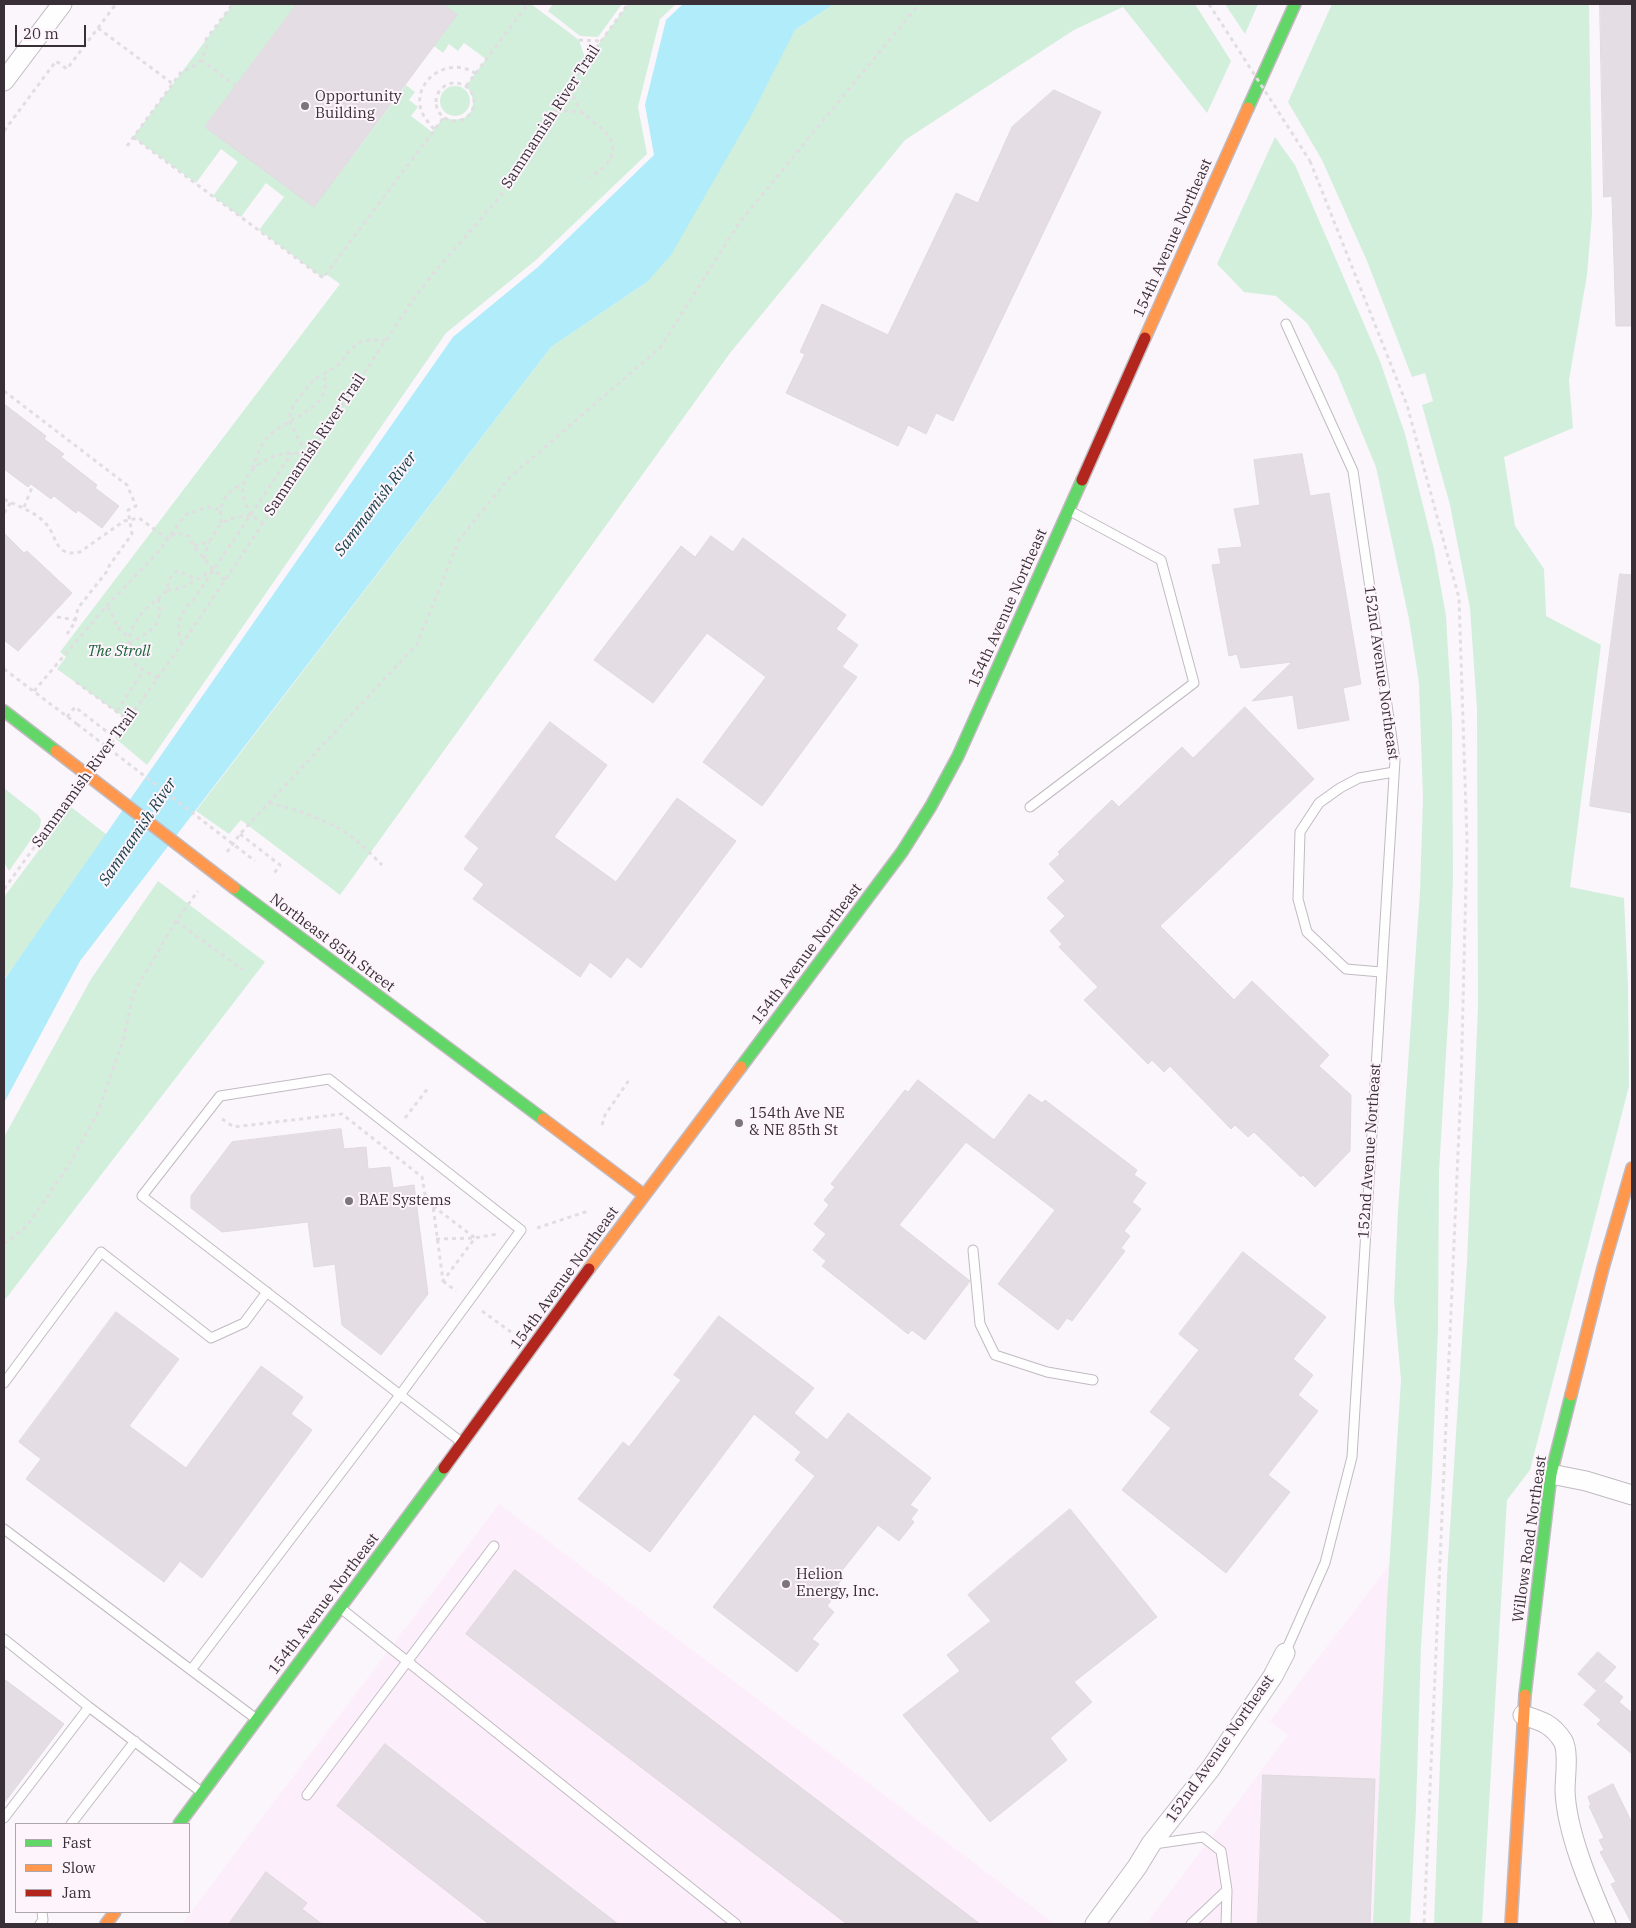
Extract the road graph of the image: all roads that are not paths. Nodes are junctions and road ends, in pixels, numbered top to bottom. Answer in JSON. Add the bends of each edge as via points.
{"nodes":[{"id":1,"x":62,"y":4,"type":"edge"},
{"id":2,"x":1295,"y":4,"type":"edge"},
{"id":3,"x":4,"y":81,"type":"edge"},
{"id":4,"x":1286,"y":324,"type":"dead end"},
{"id":5,"x":1068,"y":510,"type":"junction"},
{"id":6,"x":4,"y":711,"type":"edge"},
{"id":7,"x":1394,"y":772,"type":"junction"},
{"id":8,"x":1030,"y":807,"type":"dead end"},
{"id":9,"x":1381,"y":972,"type":"junction"},
{"id":10,"x":1632,"y":1168,"type":"edge"},
{"id":11,"x":644,"y":1196,"type":"junction"},
{"id":12,"x":973,"y":1250,"type":"dead end"},
{"id":13,"x":267,"y":1292,"type":"junction"},
{"id":14,"x":1093,"y":1380,"type":"dead end"},
{"id":15,"x":4,"y":1383,"type":"edge"},
{"id":16,"x":400,"y":1395,"type":"junction"},
{"id":17,"x":463,"y":1442,"type":"junction"},
{"id":18,"x":1551,"y":1474,"type":"junction"},
{"id":19,"x":1632,"y":1495,"type":"edge"},
{"id":20,"x":4,"y":1529,"type":"edge"},
{"id":21,"x":494,"y":1546,"type":"dead end"},
{"id":22,"x":341,"y":1608,"type":"junction"},
{"id":23,"x":4,"y":1639,"type":"edge"},
{"id":24,"x":1285,"y":1653,"type":"joint"},
{"id":25,"x":408,"y":1661,"type":"junction"},
{"id":26,"x":191,"y":1670,"type":"junction"},
{"id":27,"x":89,"y":1707,"type":"junction"},
{"id":28,"x":1523,"y":1715,"type":"junction"},
{"id":29,"x":257,"y":1719,"type":"junction"},
{"id":30,"x":135,"y":1741,"type":"junction"},
{"id":31,"x":202,"y":1792,"type":"junction"},
{"id":32,"x":307,"y":1795,"type":"dead end"},
{"id":33,"x":4,"y":1818,"type":"edge"},
{"id":34,"x":72,"y":1823,"type":"edge"},
{"id":35,"x":180,"y":1823,"type":"edge"},
{"id":36,"x":1152,"y":1844,"type":"junction"},
{"id":37,"x":1228,"y":1890,"type":"junction"},
{"id":38,"x":114,"y":1913,"type":"edge"},
{"id":39,"x":106,"y":1924,"type":"edge"},
{"id":40,"x":736,"y":1924,"type":"edge"},
{"id":41,"x":1095,"y":1924,"type":"edge"},
{"id":42,"x":1191,"y":1924,"type":"edge"},
{"id":43,"x":1226,"y":1924,"type":"edge"},
{"id":44,"x":1510,"y":1924,"type":"edge"},
{"id":45,"x":1606,"y":1924,"type":"edge"}],
"edges":[{"from":1,"to":3,"type":"street"},
{"from":2,"to":5,"type":"main road","name":"154th Avenue Northeast"},
{"from":4,"to":7,"type":"lane","name":"152nd Avenue Northeast","via":[[1353,470],[1395,760]]},
{"from":5,"to":8,"type":"lane","via":[[1161,560],[1194,683]]},
{"from":5,"to":11,"type":"main road","name":"154th Avenue Northeast","via":[[958,756],[931,806],[858,913]]},
{"from":6,"to":11,"type":"main road","name":"Northeast 85th Street","bridge":true},
{"from":7,"to":9,"type":"lane","name":"152nd Avenue Northeast"},
{"from":7,"to":9,"type":"lane","via":[[1359,778],[1340,788],[1319,803],[1300,832],[1298,899],[1307,932],[1346,968]]},
{"from":9,"to":24,"type":"lane","name":"152nd Avenue Northeast","via":[[1352,1457],[1325,1563]]},
{"from":10,"to":18,"type":"main road","name":"Willows Road Northeast"},
{"from":11,"to":17,"type":"main road","name":"154th Avenue Northeast"},
{"from":12,"to":14,"type":"lane","via":[[980,1324],[995,1355],[1047,1372]]},
{"from":13,"to":15,"type":"lane","via":[[244,1323],[211,1338],[100,1252]]},
{"from":13,"to":16,"type":"lane"},
{"from":13,"to":16,"type":"lane","via":[[142,1196],[220,1096],[329,1079],[521,1230]]},
{"from":16,"to":17,"type":"lane"},
{"from":16,"to":26,"type":"lane"},
{"from":17,"to":22,"type":"main road","name":"154th Avenue Northeast"},
{"from":18,"to":19,"type":"street"},
{"from":18,"to":28,"type":"main road","name":"Willows Road Northeast"},
{"from":20,"to":26,"type":"lane"},
{"from":21,"to":25,"type":"lane"},
{"from":22,"to":25,"type":"lane"},
{"from":22,"to":29,"type":"main road","name":"154th Avenue Northeast"},
{"from":23,"to":27,"type":"lane"},
{"from":24,"to":36,"type":"street","name":"152nd Avenue Northeast","via":[[1211,1768]]},
{"from":25,"to":32,"type":"lane"},
{"from":25,"to":40,"type":"lane"},
{"from":26,"to":29,"type":"lane"},
{"from":27,"to":30,"type":"lane"},
{"from":27,"to":33,"type":"lane"},
{"from":28,"to":44,"type":"main road","name":"Willows Road Northeast"},
{"from":28,"to":45,"type":"street","via":[[1547,1723],[1564,1743],[1569,1820]]},
{"from":29,"to":31,"type":"main road","name":"154th Avenue Northeast"},
{"from":30,"to":31,"type":"lane"},
{"from":30,"to":34,"type":"lane"},
{"from":31,"to":35,"type":"main road","name":"154th Avenue Northeast"},
{"from":36,"to":37,"type":"lane","via":[[1202,1837],[1221,1851]]},
{"from":36,"to":41,"type":"street","name":"152nd Avenue Northeast"},
{"from":37,"to":42,"type":"lane"},
{"from":37,"to":43,"type":"lane"},
{"from":38,"to":39,"type":"main road"}]}
